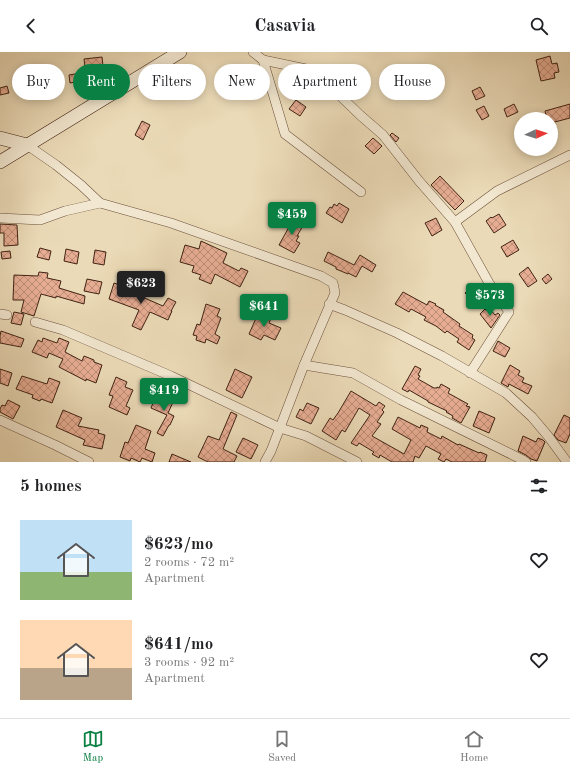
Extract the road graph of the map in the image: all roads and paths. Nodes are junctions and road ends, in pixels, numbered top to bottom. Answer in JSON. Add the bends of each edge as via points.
{"nodes":[{"id":1,"x":180,"y":52,"type":"edge"},
{"id":2,"x":253,"y":52,"type":"edge"},
{"id":3,"x":263,"y":60,"type":"junction"},
{"id":4,"x":0,"y":138,"type":"edge"},
{"id":5,"x":27,"y":146,"type":"junction"},
{"id":6,"x":570,"y":155,"type":"edge"},
{"id":7,"x":0,"y":162,"type":"edge"},
{"id":8,"x":361,"y":192,"type":"dead end"},
{"id":9,"x":100,"y":203,"type":"junction"},
{"id":10,"x":0,"y":218,"type":"edge"},
{"id":11,"x":455,"y":222,"type":"junction"},
{"id":12,"x":330,"y":304,"type":"junction"},
{"id":13,"x":36,"y":322,"type":"dead end"},
{"id":14,"x":304,"y":365,"type":"junction"},
{"id":15,"x":470,"y":373,"type":"junction"},
{"id":16,"x":0,"y":420,"type":"edge"},
{"id":17,"x":280,"y":428,"type":"junction"},
{"id":18,"x":89,"y":462,"type":"edge"},
{"id":19,"x":265,"y":462,"type":"edge"},
{"id":20,"x":357,"y":462,"type":"edge"},
{"id":21,"x":526,"y":462,"type":"edge"},
{"id":22,"x":567,"y":462,"type":"edge"}],
"edges":[{"from":1,"to":5,"type":"main road"},
{"from":2,"to":3,"type":"street"},
{"from":3,"to":8,"type":"street","via":[[285,134]]},
{"from":3,"to":11,"type":"street","via":[[306,69],[332,88],[383,135]]},
{"from":4,"to":5,"type":"main road"},
{"from":5,"to":7,"type":"main road"},
{"from":5,"to":9,"type":"street","via":[[62,170]]},
{"from":6,"to":11,"type":"street","via":[[497,191]]},
{"from":9,"to":10,"type":"street","via":[[40,220]]},
{"from":9,"to":12,"type":"street","via":[[171,223],[321,276],[333,283],[335,293]]},
{"from":11,"to":15,"type":"street","via":[[489,283],[509,312]]},
{"from":12,"to":14,"type":"street"},
{"from":12,"to":15,"type":"street","via":[[397,333]]},
{"from":13,"to":17,"type":"street","via":[[63,330],[171,376]]},
{"from":14,"to":17,"type":"street"},
{"from":14,"to":21,"type":"street","via":[[354,373],[401,400]]},
{"from":15,"to":22,"type":"street","via":[[506,393],[527,412]]},
{"from":16,"to":18,"type":"street"},
{"from":17,"to":19,"type":"street"},
{"from":17,"to":20,"type":"street","via":[[306,436]]}]}
